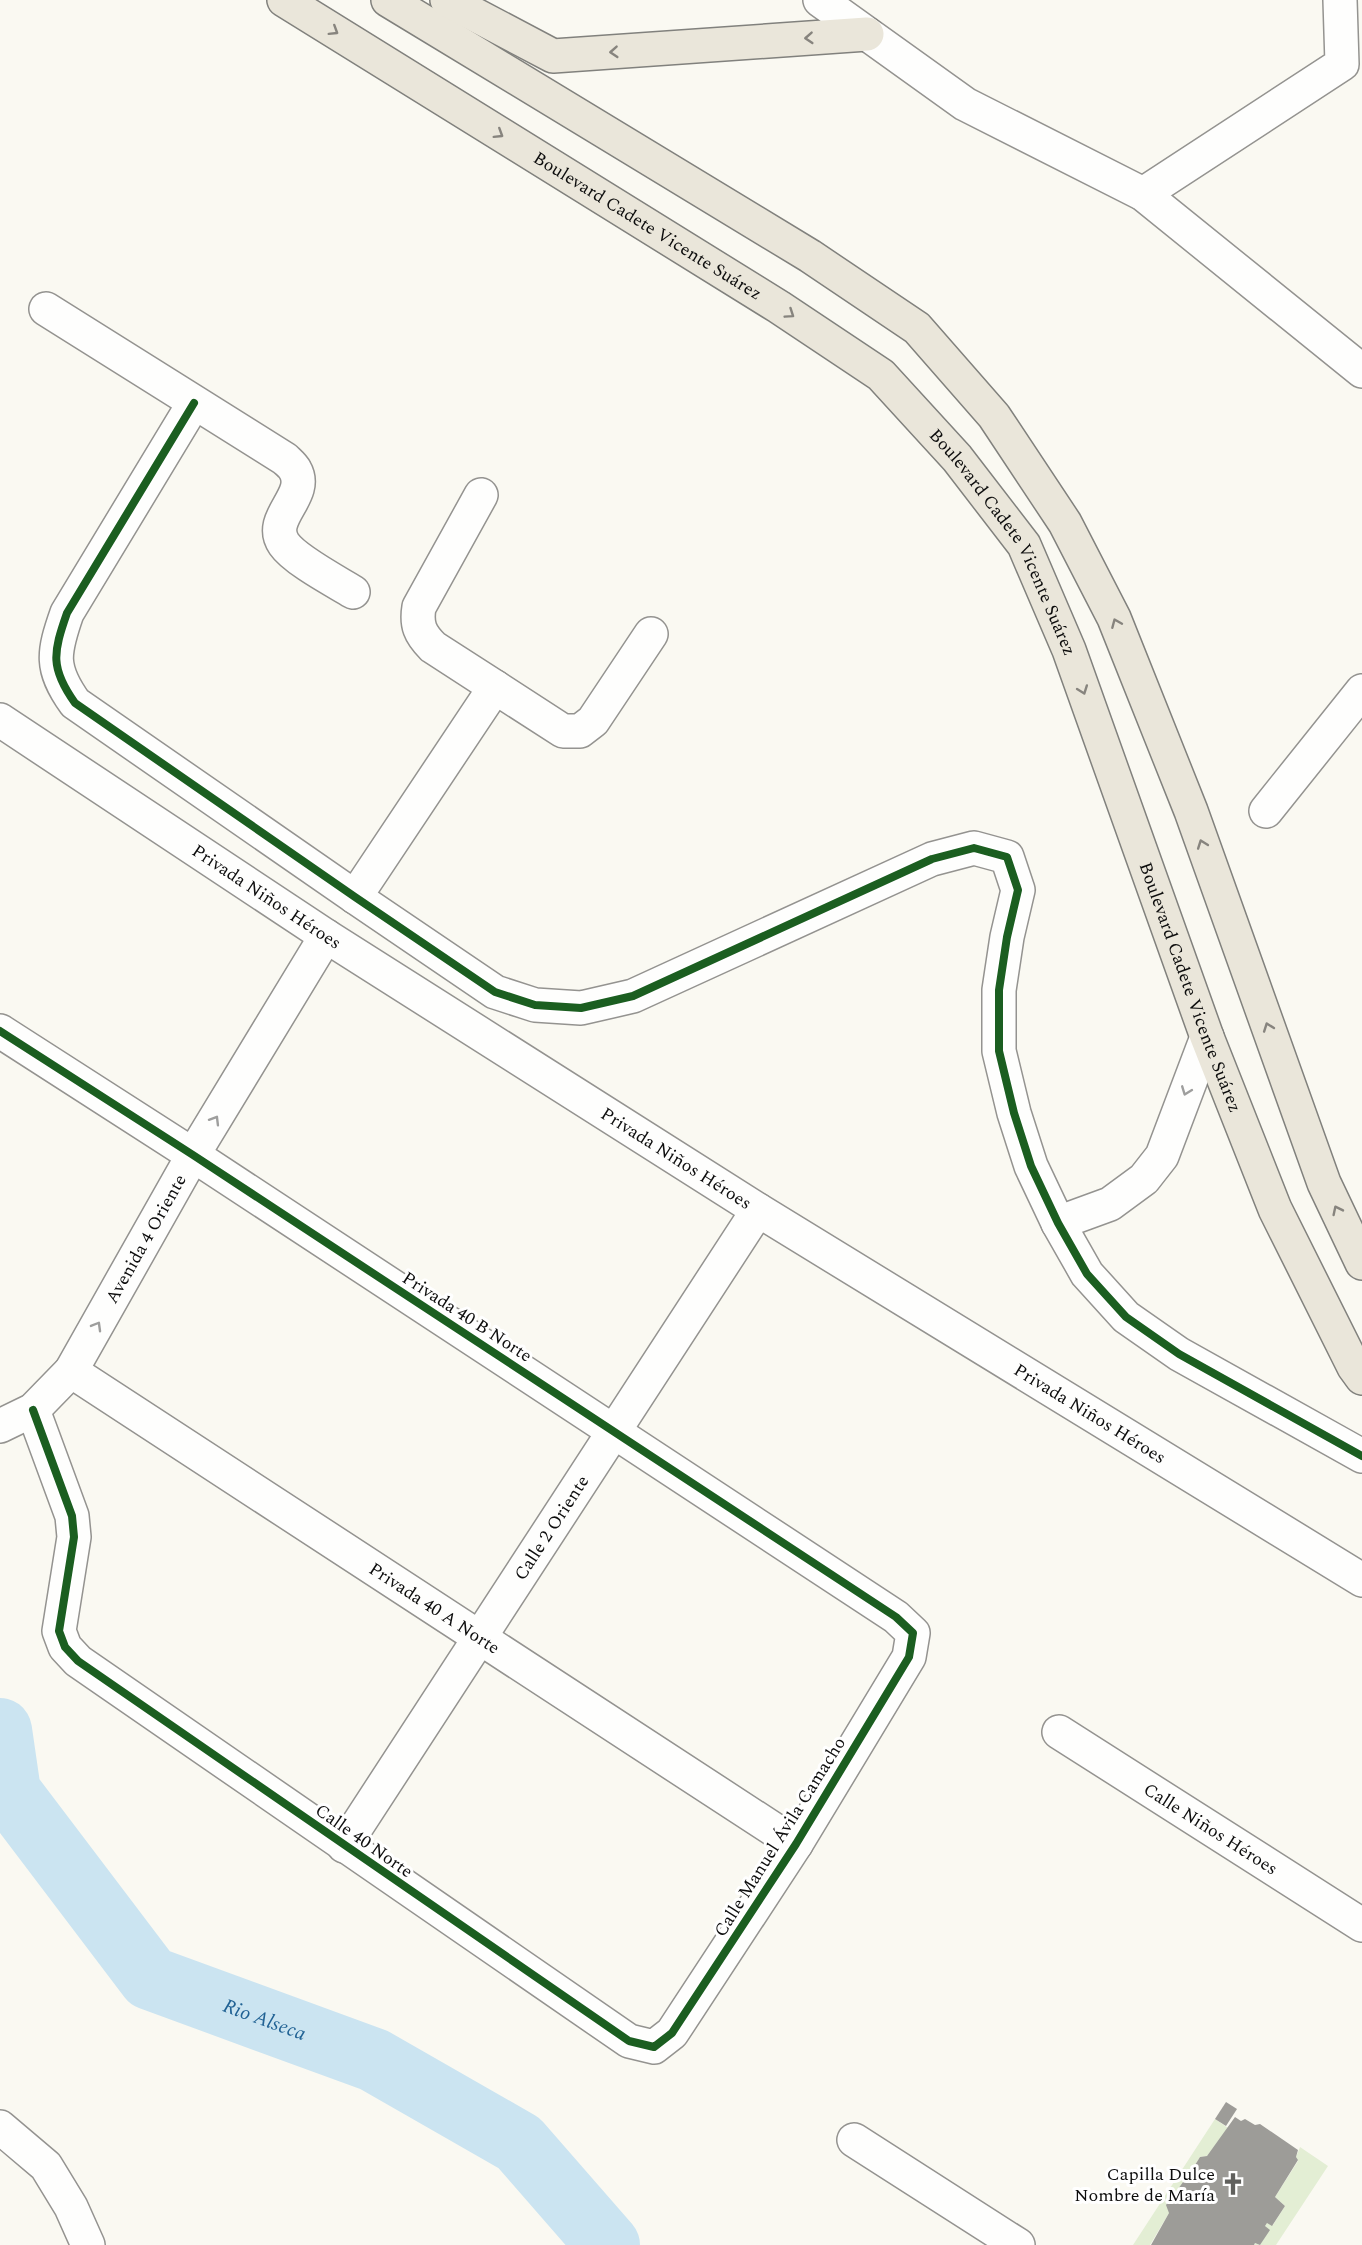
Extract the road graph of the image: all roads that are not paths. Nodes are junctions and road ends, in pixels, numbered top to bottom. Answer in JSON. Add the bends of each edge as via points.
{"nodes":[{"id":1,"x":284,"y":0,"type":"edge"},
{"id":2,"x":388,"y":0,"type":"edge"},
{"id":3,"x":447,"y":0,"type":"edge"},
{"id":4,"x":820,"y":0,"type":"edge"},
{"id":5,"x":1341,"y":0,"type":"edge"},
{"id":6,"x":867,"y":34,"type":"junction"},
{"id":7,"x":1143,"y":194,"type":"junction"},
{"id":8,"x":46,"y":309,"type":"dead end"},
{"id":9,"x":1362,"y":371,"type":"edge"},
{"id":10,"x":194,"y":403,"type":"junction"},
{"id":11,"x":481,"y":495,"type":"dead end"},
{"id":12,"x":353,"y":592,"type":"dead end"},
{"id":13,"x":651,"y":634,"type":"dead end"},
{"id":14,"x":495,"y":687,"type":"junction"},
{"id":15,"x":1362,"y":691,"type":"edge"},
{"id":16,"x":0,"y":720,"type":"edge"},
{"id":17,"x":1266,"y":811,"type":"dead end"},
{"id":18,"x":355,"y":897,"type":"junction"},
{"id":19,"x":326,"y":936,"type":"junction"},
{"id":20,"x":0,"y":1031,"type":"edge"},
{"id":21,"x":1207,"y":1037,"type":"junction"},
{"id":22,"x":193,"y":1155,"type":"junction"},
{"id":23,"x":758,"y":1210,"type":"junction"},
{"id":24,"x":1058,"y":1223,"type":"junction"},
{"id":25,"x":1362,"y":1263,"type":"edge"},
{"id":26,"x":71,"y":1371,"type":"junction"},
{"id":27,"x":1362,"y":1378,"type":"edge"},
{"id":28,"x":18,"y":1418,"type":"edge"},
{"id":29,"x":613,"y":1431,"type":"junction"},
{"id":30,"x":1362,"y":1456,"type":"edge"},
{"id":31,"x":1362,"y":1580,"type":"edge"},
{"id":32,"x":913,"y":1633,"type":"joint"},
{"id":33,"x":479,"y":1637,"type":"junction"},
{"id":34,"x":1059,"y":1732,"type":"dead end"},
{"id":35,"x":796,"y":1844,"type":"junction"},
{"id":36,"x":344,"y":1846,"type":"junction"},
{"id":37,"x":1362,"y":1925,"type":"edge"},
{"id":38,"x":654,"y":2047,"type":"joint"},
{"id":39,"x":0,"y":2127,"type":"edge"},
{"id":40,"x":854,"y":2140,"type":"dead end"},
{"id":41,"x":88,"y":2245,"type":"edge"},
{"id":42,"x":1018,"y":2245,"type":"edge"}],
"edges":[{"from":1,"to":21,"type":"main road","name":"Boulevard Cadete Vicente Suárez","one_way":true,"via":[[779,307],[881,375],[957,458],[1024,545],[1069,650]]},
{"from":25,"to":2,"type":"main road","one_way":true,"via":[[1324,1183],[1191,812],[1114,618],[1065,523],[994,416],[917,328],[810,256]]},
{"from":6,"to":3,"type":"main road","one_way":true,"via":[[553,56]]},
{"from":4,"to":6,"type":"street"},
{"from":5,"to":7,"type":"street","via":[[1342,64]]},
{"from":6,"to":7,"type":"street","via":[[965,104]]},
{"from":7,"to":9,"type":"street"},
{"from":8,"to":10,"type":"street"},
{"from":10,"to":12,"type":"street","via":[[285,459],[295,470],[297,489],[282,516],[282,542]]},
{"from":10,"to":18,"type":"street","via":[[66,613],[58,638],[56,664],[62,684],[75,703]]},
{"from":11,"to":14,"type":"street","via":[[419,607],[416,621],[433,647]]},
{"from":13,"to":14,"type":"street","via":[[593,721],[580,731],[563,731]]},
{"from":14,"to":18,"type":"street"},
{"from":15,"to":17,"type":"street"},
{"from":16,"to":19,"type":"street","name":"Privada Niños Héroes"},
{"from":18,"to":24,"type":"street","via":[[495,992],[535,1005],[581,1008],[633,996],[932,859],[974,848],[1007,857],[1018,890],[999,990],[999,1051],[1031,1166]]},
{"from":22,"to":19,"type":"street","name":"Avenida 4 Oriente","one_way":true},
{"from":19,"to":23,"type":"street","name":"Privada Niños Héroes"},
{"from":20,"to":22,"type":"street","name":"Privada 40 B Norte"},
{"from":21,"to":24,"type":"street","one_way":true,"via":[[1162,1156],[1144,1179],[1110,1204]]},
{"from":21,"to":27,"type":"main road","name":"Boulevard Cadete Vicente Suárez","via":[[1275,1209]]},
{"from":26,"to":22,"type":"street","name":"Avenida 4 Oriente","one_way":true},
{"from":22,"to":29,"type":"street","name":"Privada 40 B Norte"},
{"from":23,"to":29,"type":"street","name":"Calle 2 Oriente"},
{"from":23,"to":31,"type":"street","name":"Privada Niños Héroes"},
{"from":24,"to":30,"type":"street","via":[[1087,1274],[1126,1317],[1179,1354]]},
{"from":26,"to":28,"type":"street","name":"Avenida 4 Oriente"},
{"from":26,"to":33,"type":"street","name":"Privada 40 A Norte"},
{"from":28,"to":36,"type":"street","name":"Calle 40 Norte","via":[[72,1516],[74,1537],[59,1631],[65,1647],[78,1661]]},
{"from":29,"to":32,"type":"street","name":"Privada 40 B Norte","via":[[896,1617]]},
{"from":29,"to":33,"type":"street","name":"Calle 2 Oriente"},
{"from":32,"to":35,"type":"street","name":"Calle Manuel Ávila Camacho","via":[[909,1657]]},
{"from":33,"to":35,"type":"street","name":"Privada 40 A Norte"},
{"from":33,"to":36,"type":"street","name":"Calle 2 Oriente"},
{"from":34,"to":37,"type":"street","name":"Calle Niños Héroes"},
{"from":35,"to":38,"type":"street","name":"Calle Manuel Ávila Camacho","via":[[672,2033]]},
{"from":36,"to":38,"type":"street","name":"Calle 40 Norte","via":[[629,2041]]},
{"from":39,"to":41,"type":"street","via":[[46,2166]]},
{"from":40,"to":42,"type":"street"}]}
